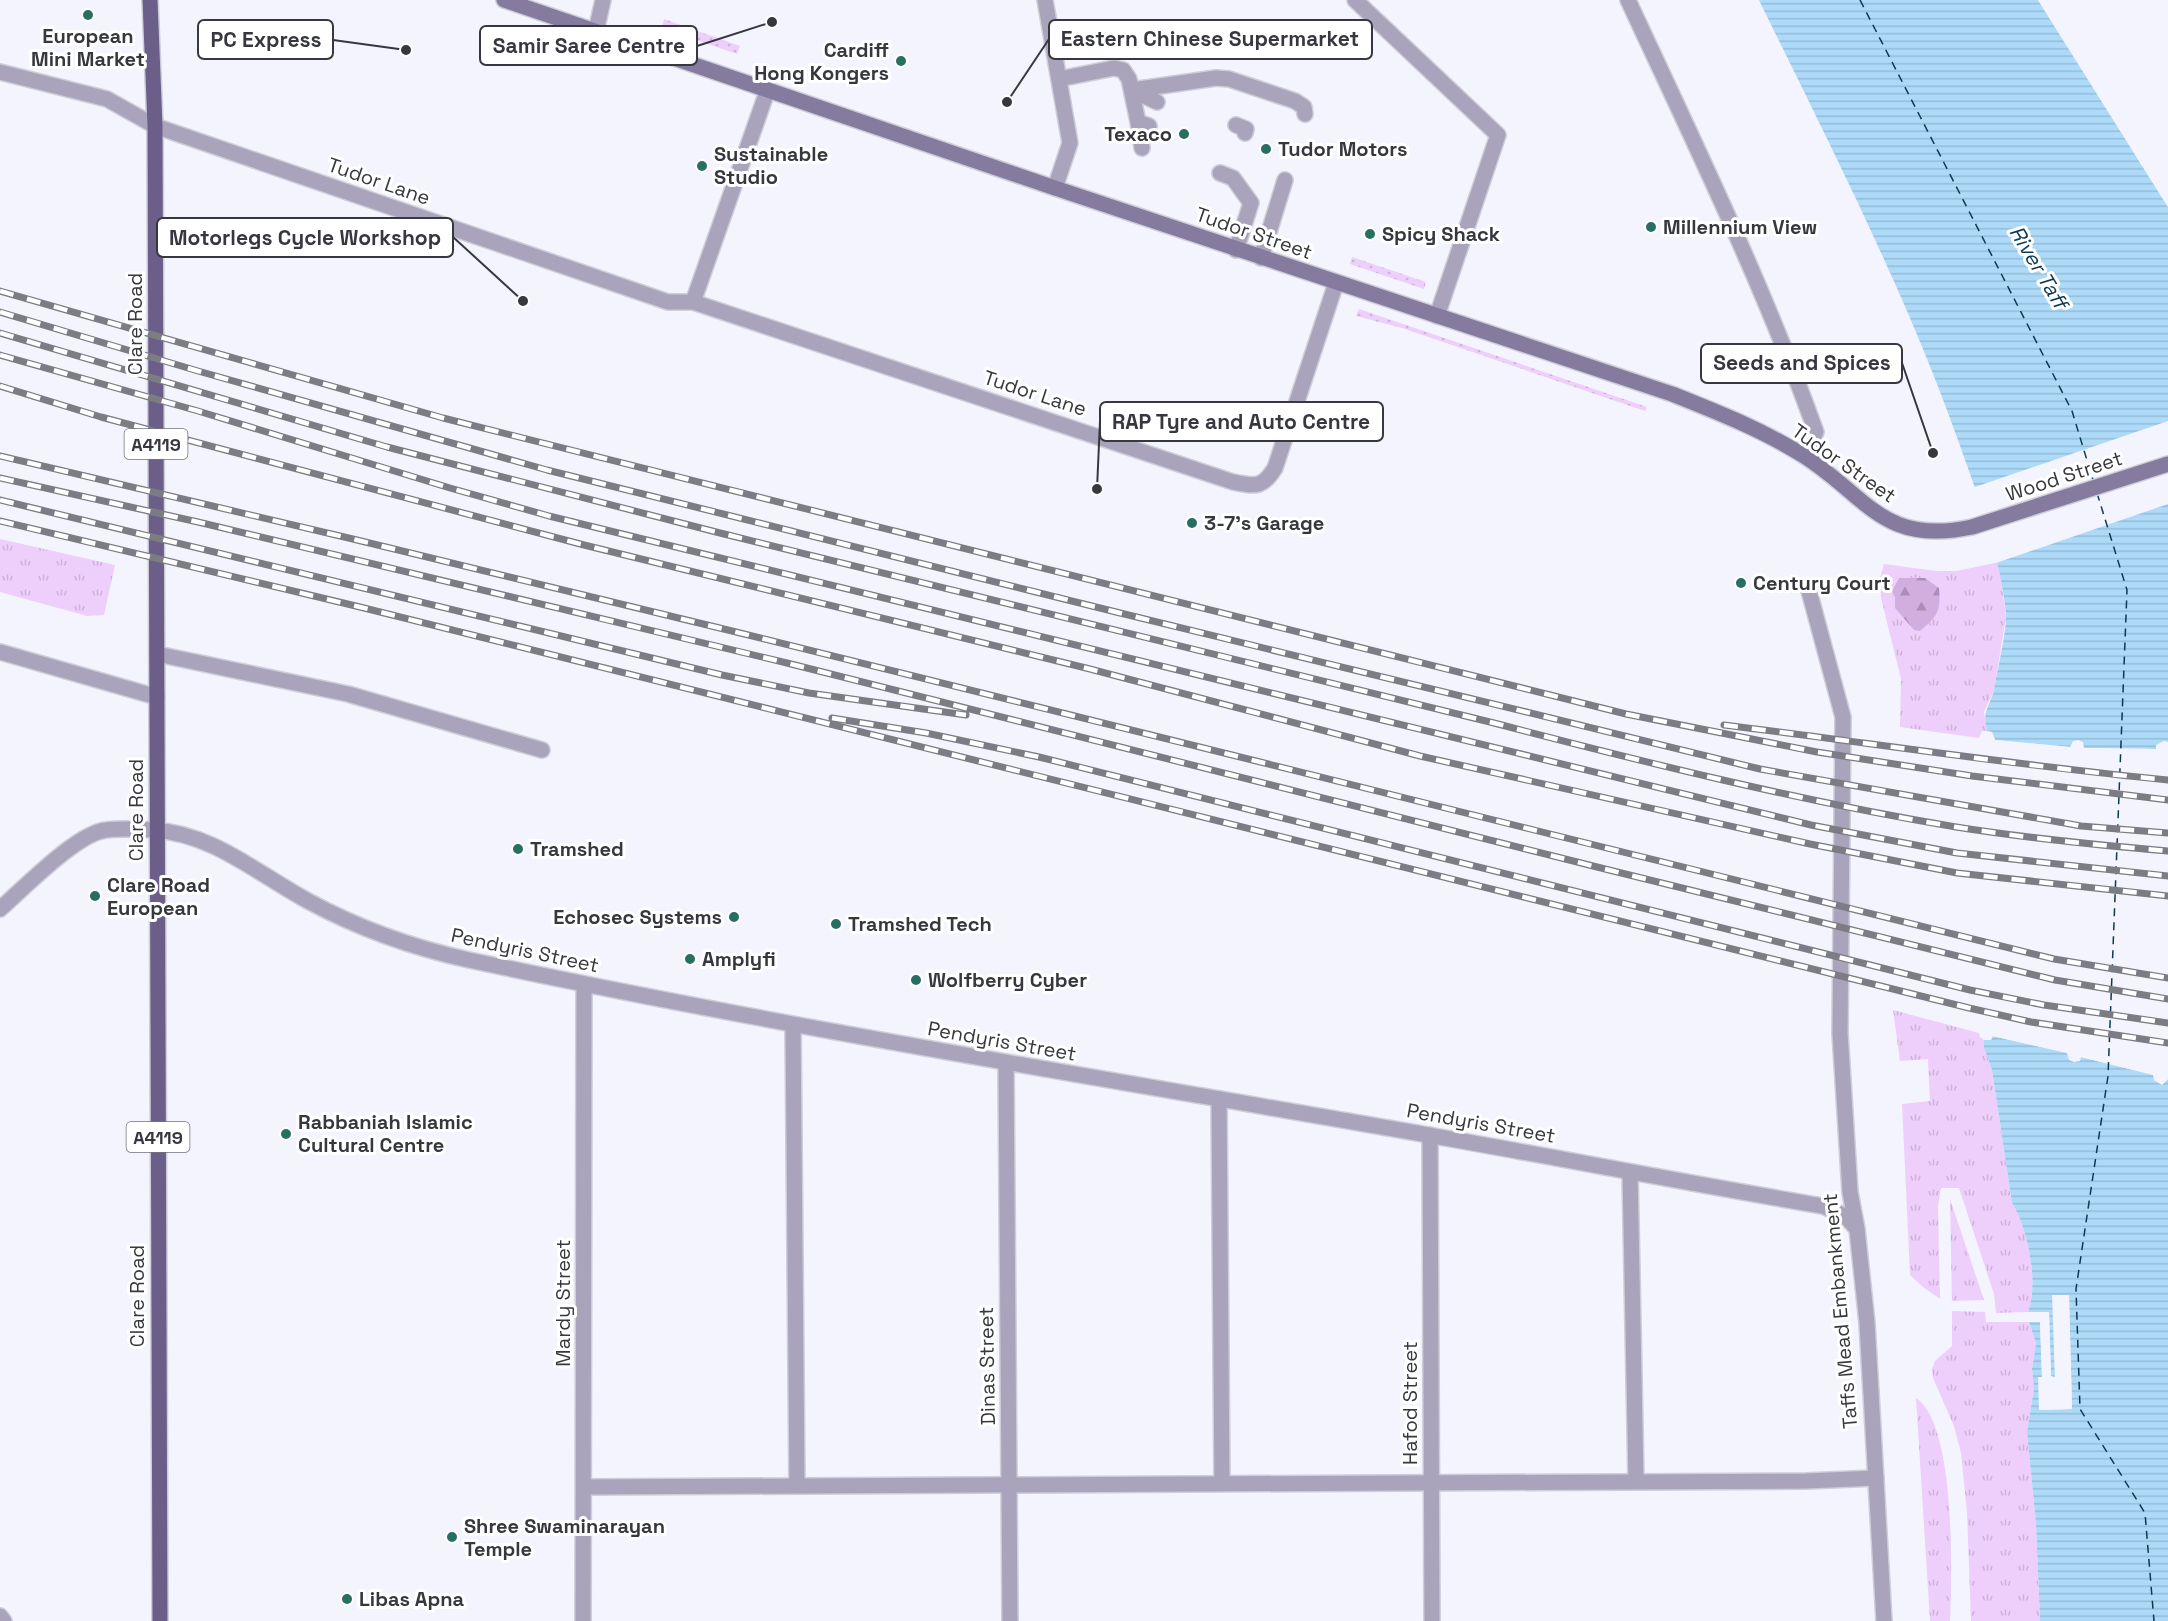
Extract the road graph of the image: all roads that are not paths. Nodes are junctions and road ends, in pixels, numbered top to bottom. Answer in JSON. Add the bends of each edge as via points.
{"nodes":[{"id":1,"x":150,"y":0,"type":"edge"},
{"id":2,"x":504,"y":0,"type":"edge"},
{"id":3,"x":603,"y":0,"type":"edge"},
{"id":4,"x":1045,"y":0,"type":"edge"},
{"id":5,"x":1355,"y":0,"type":"edge"},
{"id":6,"x":1628,"y":0,"type":"edge"},
{"id":7,"x":596,"y":31,"type":"junction"},
{"id":8,"x":0,"y":72,"type":"edge"},
{"id":9,"x":1059,"y":79,"type":"junction"},
{"id":10,"x":768,"y":89,"type":"junction"},
{"id":11,"x":1132,"y":90,"type":"junction"},
{"id":12,"x":1157,"y":102,"type":"dead end"},
{"id":13,"x":1305,"y":114,"type":"dead end"},
{"id":14,"x":156,"y":126,"type":"junction"},
{"id":15,"x":1142,"y":148,"type":"dead end"},
{"id":16,"x":1230,"y":172,"type":"dead end"},
{"id":17,"x":1285,"y":180,"type":"dead end"},
{"id":18,"x":1055,"y":188,"type":"junction"},
{"id":19,"x":1236,"y":250,"type":"junction"},
{"id":20,"x":1261,"y":258,"type":"junction"},
{"id":21,"x":1336,"y":283,"type":"junction"},
{"id":22,"x":693,"y":302,"type":"junction"},
{"id":23,"x":1437,"y":316,"type":"junction"},
{"id":24,"x":1804,"y":456,"type":"junction"},
{"id":25,"x":2168,"y":464,"type":"edge"},
{"id":26,"x":1972,"y":527,"type":"joint"},
{"id":27,"x":1809,"y":591,"type":"dead end"},
{"id":28,"x":0,"y":652,"type":"edge"},
{"id":29,"x":157,"y":654,"type":"junction"},
{"id":30,"x":157,"y":697,"type":"junction"},
{"id":31,"x":542,"y":750,"type":"dead end"},
{"id":32,"x":157,"y":830,"type":"junction"},
{"id":33,"x":0,"y":909,"type":"edge"},
{"id":34,"x":584,"y":984,"type":"junction"},
{"id":35,"x":793,"y":1025,"type":"junction"},
{"id":36,"x":1006,"y":1063,"type":"junction"},
{"id":37,"x":1219,"y":1099,"type":"junction"},
{"id":38,"x":1430,"y":1135,"type":"junction"},
{"id":39,"x":1630,"y":1172,"type":"junction"},
{"id":40,"x":1857,"y":1229,"type":"junction"},
{"id":41,"x":1876,"y":1478,"type":"junction"},
{"id":42,"x":1636,"y":1481,"type":"junction"},
{"id":43,"x":1222,"y":1484,"type":"junction"},
{"id":44,"x":1431,"y":1484,"type":"junction"},
{"id":45,"x":797,"y":1485,"type":"junction"},
{"id":46,"x":1009,"y":1485,"type":"junction"},
{"id":47,"x":584,"y":1487,"type":"junction"},
{"id":48,"x":0,"y":1616,"type":"edge"},
{"id":49,"x":4,"y":1621,"type":"edge"},
{"id":50,"x":160,"y":1621,"type":"edge"},
{"id":51,"x":583,"y":1621,"type":"edge"},
{"id":52,"x":1010,"y":1621,"type":"edge"},
{"id":53,"x":1432,"y":1621,"type":"edge"},
{"id":54,"x":1884,"y":1621,"type":"edge"}],
"edges":[{"from":1,"to":14,"type":"main road","name":"Clare Road","number":"A4119"},
{"from":2,"to":7,"type":"street","name":"Tudor Street"},
{"from":3,"to":7,"type":"street"},
{"from":4,"to":9,"type":"street"},
{"from":5,"to":23,"type":"street","via":[[1498,135]]},
{"from":6,"to":24,"type":"street","via":[[1769,309],[1816,432]]},
{"from":7,"to":10,"type":"street","name":"Tudor Street"},
{"from":8,"to":14,"type":"street","name":"Tudor Lane","via":[[107,99]]},
{"from":9,"to":11,"type":"street","via":[[1114,68],[1123,70]]},
{"from":9,"to":18,"type":"street","via":[[1070,143]]},
{"from":10,"to":18,"type":"street","name":"Tudor Street"},
{"from":10,"to":22,"type":"street"},
{"from":11,"to":12,"type":"street"},
{"from":11,"to":13,"type":"street","via":[[1229,79],[1295,101],[1304,107]]},
{"from":11,"to":15,"type":"street","via":[[1143,124]]},
{"from":14,"to":22,"type":"street","name":"Tudor Lane","via":[[668,302]]},
{"from":14,"to":29,"type":"main road","name":"Clare Road","number":"A4119"},
{"from":16,"to":19,"type":"street","via":[[1251,203]]},
{"from":17,"to":20,"type":"street"},
{"from":18,"to":19,"type":"street","name":"Tudor Street"},
{"from":19,"to":20,"type":"street","name":"Tudor Street"},
{"from":20,"to":21,"type":"street","name":"Tudor Street"},
{"from":21,"to":22,"type":"street","name":"Tudor Lane","via":[[1275,468],[1265,483],[1253,486]]},
{"from":21,"to":23,"type":"street","name":"Tudor Street"},
{"from":23,"to":24,"type":"street","name":"Tudor Street","via":[[1672,394],[1758,431]]},
{"from":24,"to":26,"type":"street","name":"Tudor Street","via":[[1888,521],[1930,532]]},
{"from":25,"to":26,"type":"street","name":"Wood Street"},
{"from":27,"to":40,"type":"street","name":"Taffs Mead Embankment","via":[[1843,717],[1839,997],[1850,1192]]},
{"from":28,"to":30,"type":"street"},
{"from":29,"to":30,"type":"main road","name":"Clare Road","number":"A4119"},
{"from":29,"to":31,"type":"street","via":[[348,694]]},
{"from":30,"to":32,"type":"main road","name":"Clare Road","number":"A4119"},
{"from":32,"to":33,"type":"street","name":"Pendyris Street","via":[[101,830],[74,845]]},
{"from":32,"to":34,"type":"street","name":"Pendyris Street","via":[[189,835],[225,851],[312,903],[408,943],[441,954]]},
{"from":32,"to":50,"type":"main road","name":"Clare Road","number":"A4119"},
{"from":34,"to":35,"type":"street","name":"Pendyris Street"},
{"from":34,"to":47,"type":"street","name":"Mardy Street"},
{"from":35,"to":36,"type":"street","name":"Pendyris Street"},
{"from":35,"to":45,"type":"street"},
{"from":36,"to":37,"type":"street","name":"Pendyris Street"},
{"from":36,"to":46,"type":"street","name":"Dinas Street"},
{"from":37,"to":38,"type":"street","name":"Pendyris Street"},
{"from":37,"to":43,"type":"street"},
{"from":38,"to":39,"type":"street","name":"Pendyris Street"},
{"from":38,"to":44,"type":"street","name":"Hafod Street"},
{"from":39,"to":40,"type":"street","name":"Pendyris Street","via":[[1823,1206],[1845,1216]]},
{"from":39,"to":42,"type":"street"},
{"from":40,"to":41,"type":"street","name":"Taffs Mead Embankment"},
{"from":41,"to":42,"type":"street"},
{"from":41,"to":54,"type":"street","name":"Taffs Mead Embankment"},
{"from":42,"to":44,"type":"street"},
{"from":43,"to":44,"type":"street"},
{"from":43,"to":46,"type":"street"},
{"from":44,"to":53,"type":"street","name":"Hafod Street"},
{"from":45,"to":46,"type":"street"},
{"from":45,"to":47,"type":"street"},
{"from":46,"to":52,"type":"street","name":"Dinas Street"},
{"from":47,"to":51,"type":"street","name":"Mardy Street"},
{"from":48,"to":49,"type":"street"}]}
